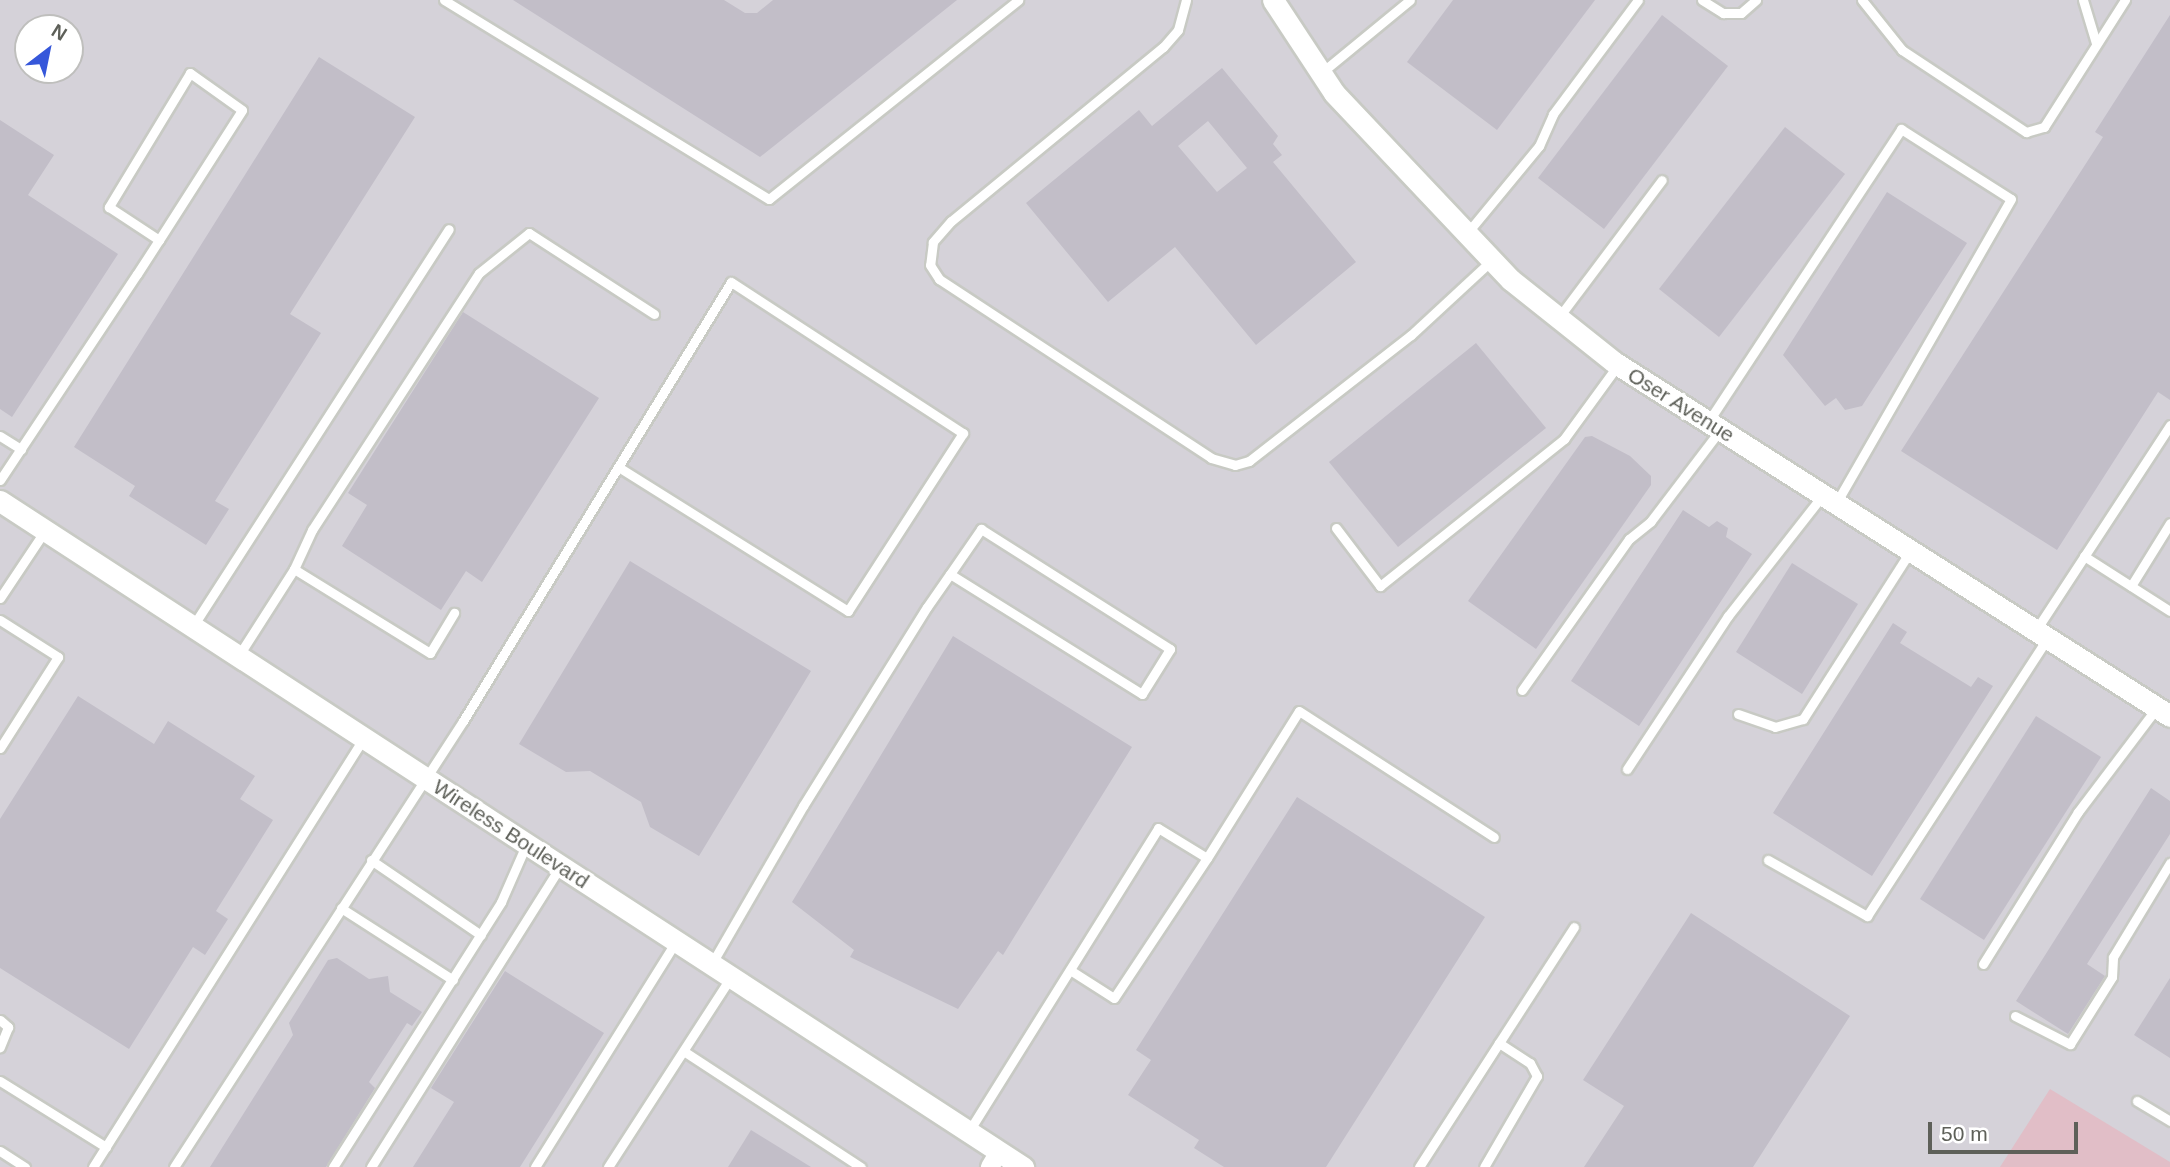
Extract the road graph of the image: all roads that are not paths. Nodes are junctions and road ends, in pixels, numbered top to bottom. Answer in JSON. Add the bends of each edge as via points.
{"nodes":[{"id":1,"x":444,"y":0,"type":"edge"},
{"id":2,"x":1018,"y":0,"type":"edge"},
{"id":3,"x":1186,"y":0,"type":"edge"},
{"id":4,"x":1273,"y":0,"type":"edge"},
{"id":5,"x":1410,"y":0,"type":"edge"},
{"id":6,"x":1638,"y":0,"type":"edge"},
{"id":7,"x":1702,"y":0,"type":"edge"},
{"id":8,"x":1756,"y":0,"type":"edge"},
{"id":9,"x":1862,"y":0,"type":"edge"},
{"id":10,"x":2083,"y":0,"type":"edge"},
{"id":11,"x":2125,"y":0,"type":"edge"},
{"id":12,"x":2095,"y":43,"type":"junction"},
{"id":13,"x":1321,"y":73,"type":"junction"},
{"id":14,"x":1662,"y":180,"type":"dead end"},
{"id":15,"x":449,"y":229,"type":"dead end"},
{"id":16,"x":1465,"y":235,"type":"junction"},
{"id":17,"x":159,"y":240,"type":"junction"},
{"id":18,"x":1491,"y":261,"type":"junction"},
{"id":19,"x":654,"y":314,"type":"dead end"},
{"id":20,"x":1558,"y":318,"type":"junction"},
{"id":21,"x":1618,"y":365,"type":"junction"},
{"id":22,"x":2169,"y":425,"type":"edge"},
{"id":23,"x":1714,"y":426,"type":"junction"},
{"id":24,"x":0,"y":436,"type":"edge"},
{"id":25,"x":21,"y":449,"type":"junction"},
{"id":26,"x":618,"y":467,"type":"junction"},
{"id":27,"x":0,"y":481,"type":"edge"},
{"id":28,"x":1829,"y":499,"type":"junction"},
{"id":29,"x":0,"y":501,"type":"edge"},
{"id":30,"x":2170,"y":523,"type":"edge"},
{"id":31,"x":1336,"y":528,"type":"dead end"},
{"id":32,"x":45,"y":530,"type":"junction"},
{"id":33,"x":1910,"y":550,"type":"junction"},
{"id":34,"x":2084,"y":556,"type":"junction"},
{"id":35,"x":293,"y":569,"type":"junction"},
{"id":36,"x":950,"y":574,"type":"junction"},
{"id":37,"x":2131,"y":586,"type":"junction"},
{"id":38,"x":0,"y":598,"type":"edge"},
{"id":39,"x":2170,"y":611,"type":"edge"},
{"id":40,"x":454,"y":614,"type":"dead end"},
{"id":41,"x":0,"y":620,"type":"edge"},
{"id":42,"x":193,"y":626,"type":"junction"},
{"id":43,"x":2042,"y":634,"type":"junction"},
{"id":44,"x":238,"y":656,"type":"junction"},
{"id":45,"x":1522,"y":690,"type":"dead end"},
{"id":46,"x":2164,"y":712,"type":"edge"},
{"id":47,"x":1738,"y":714,"type":"dead end"},
{"id":48,"x":364,"y":738,"type":"junction"},
{"id":49,"x":0,"y":748,"type":"edge"},
{"id":50,"x":1627,"y":769,"type":"dead end"},
{"id":51,"x":423,"y":777,"type":"junction"},
{"id":52,"x":1494,"y":837,"type":"dead end"},
{"id":53,"x":527,"y":844,"type":"junction"},
{"id":54,"x":1207,"y":858,"type":"junction"},
{"id":55,"x":371,"y":860,"type":"junction"},
{"id":56,"x":1768,"y":860,"type":"dead end"},
{"id":57,"x":2170,"y":863,"type":"edge"},
{"id":58,"x":561,"y":866,"type":"junction"},
{"id":59,"x":341,"y":908,"type":"junction"},
{"id":60,"x":1574,"y":927,"type":"dead end"},
{"id":61,"x":481,"y":935,"type":"junction"},
{"id":62,"x":676,"y":941,"type":"junction"},
{"id":63,"x":711,"y":964,"type":"junction"},
{"id":64,"x":1983,"y":964,"type":"dead end"},
{"id":65,"x":1070,"y":970,"type":"junction"},
{"id":66,"x":731,"y":978,"type":"junction"},
{"id":67,"x":453,"y":980,"type":"junction"},
{"id":68,"x":2015,"y":1016,"type":"dead end"},
{"id":69,"x":0,"y":1020,"type":"edge"},
{"id":70,"x":1499,"y":1043,"type":"junction"},
{"id":71,"x":0,"y":1046,"type":"edge"},
{"id":72,"x":685,"y":1052,"type":"junction"},
{"id":73,"x":0,"y":1081,"type":"edge"},
{"id":74,"x":2137,"y":1101,"type":"dead end"},
{"id":75,"x":2170,"y":1121,"type":"edge"},
{"id":76,"x":968,"y":1132,"type":"junction"},
{"id":77,"x":106,"y":1147,"type":"junction"},
{"id":78,"x":0,"y":1151,"type":"edge"},
{"id":79,"x":995,"y":1160,"type":"edge"},
{"id":80,"x":25,"y":1167,"type":"edge"},
{"id":81,"x":93,"y":1167,"type":"edge"},
{"id":82,"x":174,"y":1167,"type":"edge"},
{"id":83,"x":334,"y":1167,"type":"edge"},
{"id":84,"x":371,"y":1167,"type":"edge"},
{"id":85,"x":535,"y":1167,"type":"edge"},
{"id":86,"x":608,"y":1167,"type":"edge"},
{"id":87,"x":861,"y":1167,"type":"edge"},
{"id":88,"x":1023,"y":1167,"type":"edge"},
{"id":89,"x":1419,"y":1167,"type":"edge"},
{"id":90,"x":1484,"y":1167,"type":"edge"}],
"edges":[{"from":1,"to":2,"type":"lane","via":[[769,199]]},
{"from":3,"to":18,"type":"lane","via":[[1178,30],[1163,47],[951,221],[933,242],[930,265],[939,279],[1212,458],[1235,465],[1249,461],[1412,335]]},
{"from":4,"to":13,"type":"street","name":"Oser Avenue"},
{"from":5,"to":13,"type":"lane"},
{"from":6,"to":16,"type":"lane","via":[[1553,114],[1539,146]]},
{"from":7,"to":8,"type":"lane","via":[[1723,13],[1741,13]]},
{"from":9,"to":12,"type":"lane","via":[[1902,50],[2026,132],[2044,127]]},
{"from":10,"to":12,"type":"lane"},
{"from":11,"to":12,"type":"lane"},
{"from":13,"to":16,"type":"street","name":"Oser Avenue"},
{"from":14,"to":20,"type":"lane"},
{"from":15,"to":42,"type":"lane"},
{"from":16,"to":18,"type":"street","name":"Oser Avenue"},
{"from":17,"to":17,"type":"lane","via":[[109,207],[190,73],[242,110]]},
{"from":17,"to":25,"type":"lane"},
{"from":18,"to":20,"type":"street","name":"Oser Avenue"},
{"from":19,"to":35,"type":"lane","via":[[529,233],[479,273],[312,530]]},
{"from":20,"to":21,"type":"street","name":"Oser Avenue"},
{"from":21,"to":23,"type":"street","name":"Oser Avenue"},
{"from":21,"to":31,"type":"lane","via":[[1564,439],[1380,586]]},
{"from":22,"to":34,"type":"lane"},
{"from":23,"to":28,"type":"street","name":"Oser Avenue"},
{"from":23,"to":28,"type":"lane","via":[[1901,129],[2011,199]]},
{"from":23,"to":45,"type":"lane","via":[[1666,503],[1629,539]]},
{"from":24,"to":25,"type":"lane"},
{"from":25,"to":27,"type":"lane"},
{"from":26,"to":26,"type":"lane","via":[[732,282],[963,433],[848,611]]},
{"from":26,"to":51,"type":"lane"},
{"from":28,"to":33,"type":"street","name":"Oser Avenue"},
{"from":28,"to":50,"type":"lane","via":[[1728,616]]},
{"from":29,"to":32,"type":"street","name":"Wireless Boulevard"},
{"from":30,"to":37,"type":"lane"},
{"from":32,"to":38,"type":"lane"},
{"from":32,"to":42,"type":"street","name":"Wireless Boulevard"},
{"from":33,"to":43,"type":"street","name":"Oser Avenue"},
{"from":33,"to":47,"type":"lane","via":[[1803,719],[1775,727]]},
{"from":34,"to":37,"type":"lane"},
{"from":34,"to":43,"type":"lane"},
{"from":35,"to":40,"type":"lane","via":[[430,653]]},
{"from":35,"to":44,"type":"lane"},
{"from":36,"to":36,"type":"lane","via":[[981,529],[1170,649],[1142,694]]},
{"from":36,"to":63,"type":"lane","via":[[803,806]]},
{"from":37,"to":39,"type":"lane"},
{"from":41,"to":49,"type":"lane","via":[[58,657]]},
{"from":42,"to":44,"type":"street","name":"Wireless Boulevard"},
{"from":43,"to":46,"type":"street","name":"Oser Avenue"},
{"from":43,"to":56,"type":"lane","via":[[1867,916]]},
{"from":44,"to":48,"type":"street","name":"Wireless Boulevard"},
{"from":46,"to":64,"type":"lane","via":[[2078,812]]},
{"from":48,"to":51,"type":"street","name":"Wireless Boulevard"},
{"from":48,"to":77,"type":"lane"},
{"from":51,"to":53,"type":"street","name":"Wireless Boulevard"},
{"from":51,"to":55,"type":"lane"},
{"from":52,"to":54,"type":"lane","via":[[1299,711]]},
{"from":53,"to":58,"type":"street","name":"Wireless Boulevard"},
{"from":53,"to":61,"type":"lane"},
{"from":54,"to":65,"type":"lane","via":[[1114,998]]},
{"from":54,"to":65,"type":"lane","via":[[1158,828]]},
{"from":55,"to":59,"type":"lane"},
{"from":55,"to":61,"type":"lane"},
{"from":57,"to":68,"type":"lane","via":[[2113,957],[2112,977],[2070,1044]]},
{"from":58,"to":62,"type":"street","name":"Wireless Boulevard"},
{"from":58,"to":84,"type":"lane"},
{"from":59,"to":67,"type":"lane"},
{"from":59,"to":82,"type":"lane"},
{"from":60,"to":70,"type":"lane"},
{"from":61,"to":67,"type":"lane"},
{"from":62,"to":63,"type":"street","name":"Wireless Boulevard"},
{"from":62,"to":85,"type":"lane"},
{"from":63,"to":66,"type":"street","name":"Wireless Boulevard"},
{"from":65,"to":76,"type":"lane"},
{"from":66,"to":72,"type":"lane"},
{"from":66,"to":76,"type":"street","name":"Wireless Boulevard"},
{"from":67,"to":83,"type":"lane"},
{"from":69,"to":71,"type":"lane","via":[[8,1027]]},
{"from":70,"to":89,"type":"lane"},
{"from":70,"to":90,"type":"lane","via":[[1530,1063],[1537,1076]]},
{"from":72,"to":86,"type":"lane"},
{"from":72,"to":87,"type":"lane"},
{"from":73,"to":77,"type":"lane"},
{"from":74,"to":75,"type":"lane"},
{"from":76,"to":79,"type":"street","name":"Wireless Boulevard"},
{"from":77,"to":81,"type":"lane"},
{"from":78,"to":80,"type":"lane"},
{"from":79,"to":88,"type":"street","name":"Wireless Boulevard"}]}
